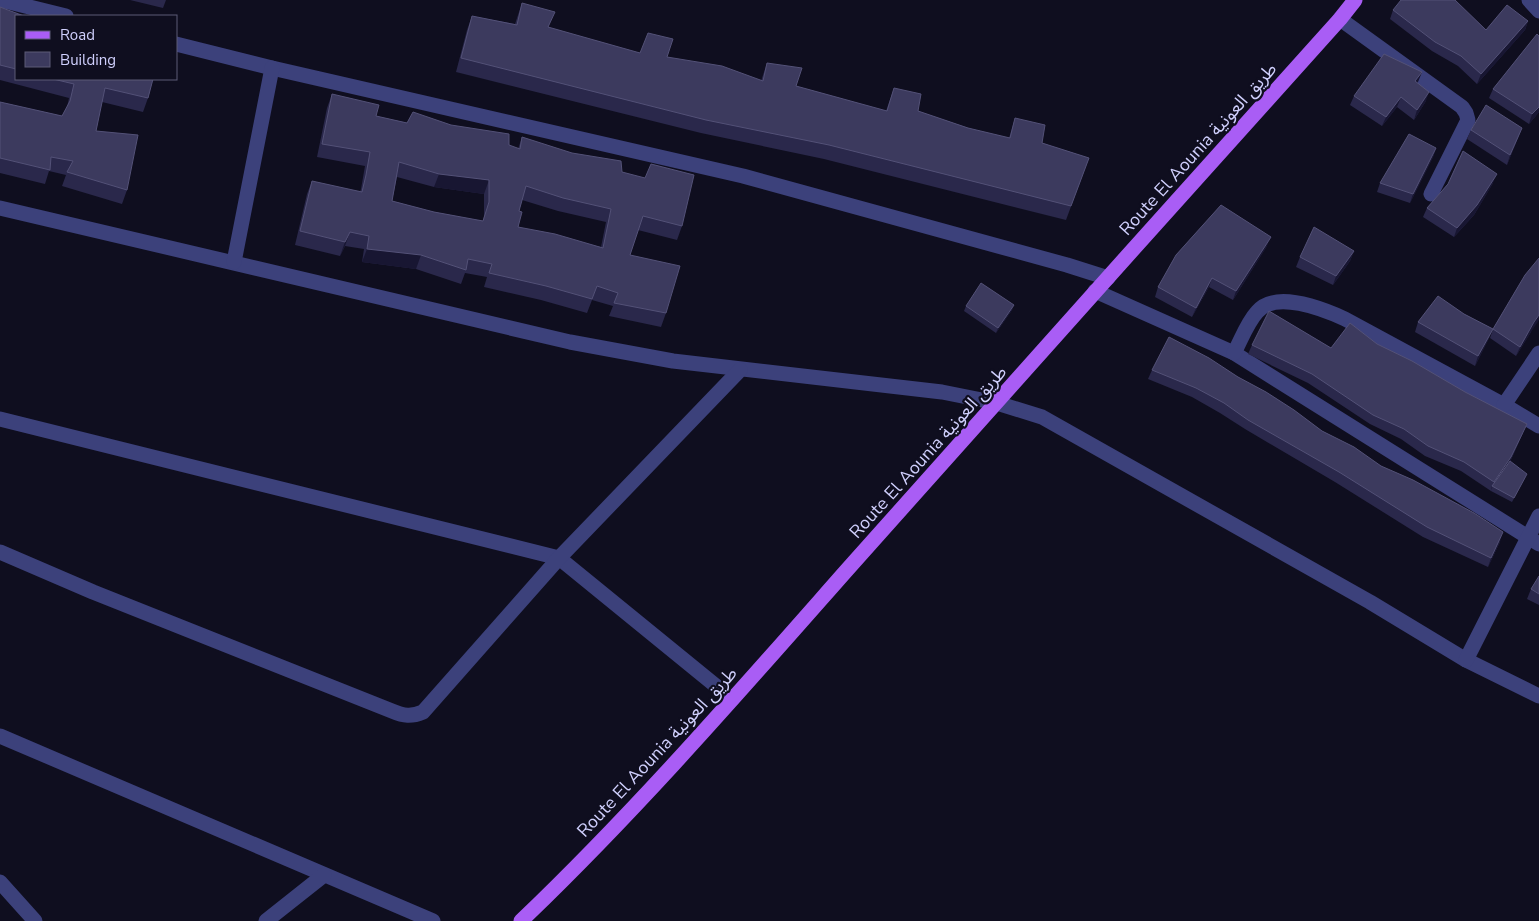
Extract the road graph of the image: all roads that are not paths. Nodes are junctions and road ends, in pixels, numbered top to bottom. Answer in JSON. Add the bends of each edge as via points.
{"nodes":[{"id":1,"x":1,"y":0,"type":"edge"},
{"id":2,"x":1355,"y":0,"type":"edge"},
{"id":3,"x":1529,"y":0,"type":"edge"},
{"id":4,"x":1539,"y":11,"type":"edge"},
{"id":5,"x":62,"y":15,"type":"edge"},
{"id":6,"x":1340,"y":19,"type":"junction"},
{"id":7,"x":178,"y":44,"type":"edge"},
{"id":8,"x":272,"y":68,"type":"junction"},
{"id":9,"x":1431,"y":194,"type":"dead end"},
{"id":10,"x":0,"y":208,"type":"edge"},
{"id":11,"x":234,"y":262,"type":"junction"},
{"id":12,"x":1108,"y":278,"type":"junction"},
{"id":13,"x":1095,"y":291,"type":"junction"},
{"id":14,"x":1234,"y":353,"type":"junction"},
{"id":15,"x":1539,"y":353,"type":"edge"},
{"id":16,"x":740,"y":370,"type":"junction"},
{"id":17,"x":997,"y":403,"type":"junction"},
{"id":18,"x":1504,"y":405,"type":"junction"},
{"id":19,"x":0,"y":419,"type":"edge"},
{"id":20,"x":1539,"y":426,"type":"edge"},
{"id":21,"x":1539,"y":516,"type":"edge"},
{"id":22,"x":1533,"y":541,"type":"edge"},
{"id":23,"x":0,"y":552,"type":"edge"},
{"id":24,"x":559,"y":558,"type":"junction"},
{"id":25,"x":1466,"y":660,"type":"junction"},
{"id":26,"x":1539,"y":696,"type":"edge"},
{"id":27,"x":732,"y":699,"type":"junction"},
{"id":28,"x":0,"y":736,"type":"edge"},
{"id":29,"x":324,"y":875,"type":"junction"},
{"id":30,"x":0,"y":882,"type":"edge"},
{"id":31,"x":35,"y":921,"type":"edge"},
{"id":32,"x":266,"y":921,"type":"edge"},
{"id":33,"x":433,"y":921,"type":"edge"},
{"id":34,"x":521,"y":921,"type":"edge"}],
"edges":[{"from":1,"to":5,"type":"street"},
{"from":2,"to":6,"type":"main road","name":"Route El Aounia طريق العونية"},
{"from":3,"to":4,"type":"street"},
{"from":6,"to":9,"type":"street","via":[[1466,113],[1468,120]]},
{"from":6,"to":12,"type":"main road","name":"Route El Aounia طريق العونية"},
{"from":7,"to":8,"type":"street"},
{"from":8,"to":11,"type":"street"},
{"from":8,"to":12,"type":"street","via":[[743,176]]},
{"from":10,"to":11,"type":"street"},
{"from":11,"to":16,"type":"street","via":[[570,342]]},
{"from":12,"to":13,"type":"main road","name":"Route El Aounia طريق العونية"},
{"from":13,"to":14,"type":"street"},
{"from":13,"to":17,"type":"main road","name":"Route El Aounia طريق العونية"},
{"from":14,"to":18,"type":"street","via":[[1257,311],[1278,301],[1292,302],[1344,318]]},
{"from":14,"to":22,"type":"street"},
{"from":15,"to":18,"type":"street"},
{"from":16,"to":17,"type":"street","via":[[905,387]]},
{"from":16,"to":24,"type":"street"},
{"from":17,"to":25,"type":"street","via":[[1042,417]]},
{"from":17,"to":27,"type":"main road","name":"Route El Aounia طريق العونية"},
{"from":18,"to":20,"type":"street"},
{"from":19,"to":24,"type":"street"},
{"from":21,"to":22,"type":"street"},
{"from":22,"to":25,"type":"street"},
{"from":23,"to":24,"type":"street","via":[[403,716],[423,712]]},
{"from":24,"to":27,"type":"street"},
{"from":25,"to":26,"type":"street"},
{"from":27,"to":34,"type":"main road","name":"Route El Aounia طريق العونية"},
{"from":28,"to":29,"type":"street"},
{"from":29,"to":32,"type":"street"},
{"from":29,"to":33,"type":"street"},
{"from":30,"to":31,"type":"street"}]}
